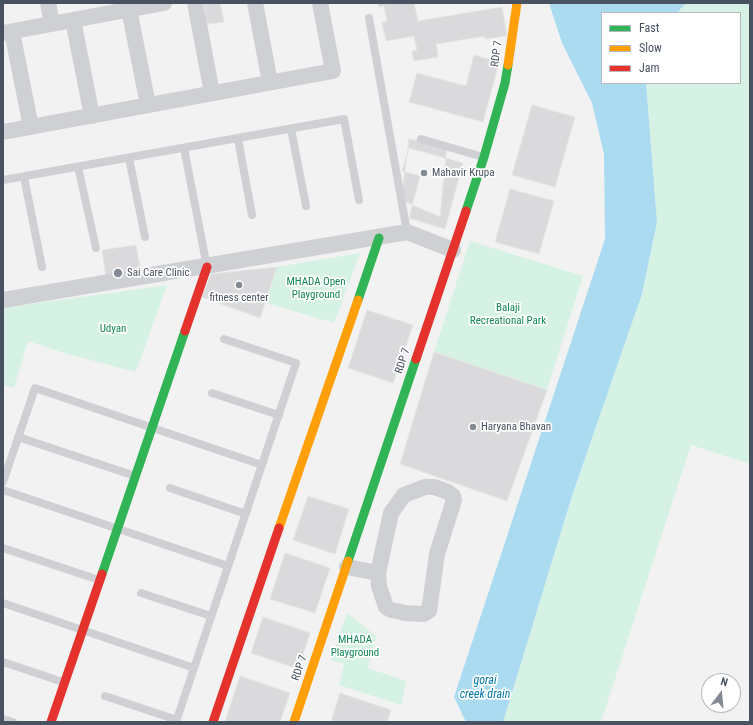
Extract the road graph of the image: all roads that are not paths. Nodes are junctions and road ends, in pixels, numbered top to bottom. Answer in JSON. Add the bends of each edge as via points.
{"nodes":[{"id":1,"x":48,"y":3,"type":"edge"},
{"id":2,"x":164,"y":3,"type":"edge"},
{"id":3,"x":195,"y":3,"type":"edge"},
{"id":4,"x":255,"y":3,"type":"edge"},
{"id":5,"x":320,"y":3,"type":"edge"},
{"id":6,"x":517,"y":3,"type":"edge"},
{"id":7,"x":129,"y":6,"type":"edge"},
{"id":8,"x":369,"y":18,"type":"dead end"},
{"id":9,"x":73,"y":20,"type":"junction"},
{"id":10,"x":52,"y":24,"type":"junction"},
{"id":11,"x":8,"y":32,"type":"edge"},
{"id":12,"x":270,"y":82,"type":"junction"},
{"id":13,"x":212,"y":93,"type":"junction"},
{"id":14,"x":148,"y":105,"type":"junction"},
{"id":15,"x":92,"y":116,"type":"junction"},
{"id":16,"x":31,"y":127,"type":"junction"},
{"id":17,"x":291,"y":129,"type":"junction"},
{"id":18,"x":3,"y":132,"type":"edge"},
{"id":19,"x":421,"y":138,"type":"dead end"},
{"id":20,"x":238,"y":139,"type":"junction"},
{"id":21,"x":184,"y":148,"type":"junction"},
{"id":22,"x":484,"y":157,"type":"junction"},
{"id":23,"x":129,"y":158,"type":"junction"},
{"id":24,"x":78,"y":167,"type":"junction"},
{"id":25,"x":24,"y":177,"type":"junction"},
{"id":26,"x":3,"y":180,"type":"edge"},
{"id":27,"x":360,"y":200,"type":"dead end"},
{"id":28,"x":306,"y":206,"type":"dead end"},
{"id":29,"x":252,"y":215,"type":"dead end"},
{"id":30,"x":407,"y":232,"type":"junction"},
{"id":31,"x":144,"y":237,"type":"dead end"},
{"id":32,"x":379,"y":238,"type":"junction"},
{"id":33,"x":96,"y":248,"type":"dead end"},
{"id":34,"x":453,"y":250,"type":"junction"},
{"id":35,"x":42,"y":267,"type":"dead end"},
{"id":36,"x":207,"y":267,"type":"junction"},
{"id":37,"x":3,"y":300,"type":"edge"},
{"id":38,"x":224,"y":339,"type":"dead end"},
{"id":39,"x":212,"y":393,"type":"dead end"},
{"id":40,"x":279,"y":415,"type":"junction"},
{"id":41,"x":152,"y":428,"type":"junction"},
{"id":42,"x":18,"y":437,"type":"junction"},
{"id":43,"x":262,"y":465,"type":"junction"},
{"id":44,"x":135,"y":476,"type":"junction"},
{"id":45,"x":3,"y":482,"type":"edge"},
{"id":46,"x":170,"y":488,"type":"dead end"},
{"id":47,"x":3,"y":490,"type":"edge"},
{"id":48,"x":368,"y":506,"type":"junction"},
{"id":49,"x":391,"y":513,"type":"junction"},
{"id":50,"x":246,"y":514,"type":"junction"},
{"id":51,"x":117,"y":528,"type":"junction"},
{"id":52,"x":3,"y":548,"type":"edge"},
{"id":53,"x":228,"y":566,"type":"junction"},
{"id":54,"x":347,"y":567,"type":"junction"},
{"id":55,"x":378,"y":573,"type":"junction"},
{"id":56,"x":100,"y":580,"type":"junction"},
{"id":57,"x":141,"y":593,"type":"dead end"},
{"id":58,"x":3,"y":603,"type":"edge"},
{"id":59,"x":211,"y":616,"type":"junction"},
{"id":60,"x":83,"y":630,"type":"junction"},
{"id":61,"x":3,"y":662,"type":"edge"},
{"id":62,"x":194,"y":668,"type":"junction"},
{"id":63,"x":65,"y":682,"type":"junction"},
{"id":64,"x":105,"y":696,"type":"dead end"},
{"id":65,"x":3,"y":719,"type":"edge"},
{"id":66,"x":176,"y":721,"type":"edge"},
{"id":67,"x":13,"y":722,"type":"edge"},
{"id":68,"x":51,"y":722,"type":"edge"},
{"id":69,"x":213,"y":722,"type":"edge"},
{"id":70,"x":294,"y":722,"type":"edge"}],
"edges":[{"from":1,"to":10,"type":"street"},
{"from":2,"to":7,"type":"street"},
{"from":3,"to":13,"type":"street"},
{"from":4,"to":12,"type":"street"},
{"from":5,"to":12,"type":"street","via":[[333,71]]},
{"from":6,"to":22,"type":"street","name":"RDP 7","via":[[505,83]]},
{"from":7,"to":9,"type":"street"},
{"from":7,"to":14,"type":"street"},
{"from":8,"to":30,"type":"lane"},
{"from":9,"to":10,"type":"street"},
{"from":9,"to":15,"type":"street"},
{"from":10,"to":11,"type":"street"},
{"from":11,"to":16,"type":"street"},
{"from":12,"to":13,"type":"street"},
{"from":13,"to":14,"type":"street"},
{"from":14,"to":15,"type":"street"},
{"from":15,"to":16,"type":"street"},
{"from":16,"to":18,"type":"street"},
{"from":17,"to":20,"type":"lane"},
{"from":17,"to":27,"type":"lane","via":[[344,120]]},
{"from":17,"to":28,"type":"lane"},
{"from":19,"to":22,"type":"lane"},
{"from":20,"to":21,"type":"lane"},
{"from":20,"to":29,"type":"lane"},
{"from":21,"to":23,"type":"lane"},
{"from":21,"to":36,"type":"lane"},
{"from":22,"to":34,"type":"street","name":"RDP 7"},
{"from":23,"to":24,"type":"lane"},
{"from":23,"to":31,"type":"lane"},
{"from":24,"to":25,"type":"lane"},
{"from":24,"to":33,"type":"lane"},
{"from":25,"to":26,"type":"lane"},
{"from":25,"to":35,"type":"lane"},
{"from":30,"to":32,"type":"street"},
{"from":30,"to":34,"type":"street"},
{"from":32,"to":36,"type":"street"},
{"from":32,"to":69,"type":"street"},
{"from":34,"to":48,"type":"street","name":"RDP 7"},
{"from":36,"to":37,"type":"street"},
{"from":36,"to":41,"type":"street"},
{"from":38,"to":40,"type":"lane","via":[[296,364]]},
{"from":39,"to":40,"type":"lane"},
{"from":40,"to":43,"type":"lane"},
{"from":41,"to":42,"type":"lane","via":[[35,388]]},
{"from":41,"to":43,"type":"lane"},
{"from":41,"to":44,"type":"street"},
{"from":42,"to":44,"type":"lane"},
{"from":42,"to":45,"type":"lane"},
{"from":43,"to":50,"type":"lane"},
{"from":44,"to":51,"type":"street"},
{"from":46,"to":50,"type":"lane"},
{"from":47,"to":51,"type":"lane"},
{"from":48,"to":49,"type":"street"},
{"from":48,"to":54,"type":"street","name":"RDP 7"},
{"from":49,"to":55,"type":"street"},
{"from":49,"to":55,"type":"street","via":[[404,495],[425,487],[434,487],[453,496],[454,500],[437,554],[429,611],[424,614],[405,613],[386,607],[379,586]]},
{"from":50,"to":53,"type":"lane"},
{"from":51,"to":53,"type":"lane"},
{"from":51,"to":56,"type":"street"},
{"from":52,"to":56,"type":"lane"},
{"from":53,"to":59,"type":"lane"},
{"from":54,"to":55,"type":"street"},
{"from":54,"to":70,"type":"street","name":"RDP 7"},
{"from":56,"to":60,"type":"street"},
{"from":57,"to":59,"type":"lane"},
{"from":58,"to":60,"type":"lane"},
{"from":59,"to":62,"type":"lane"},
{"from":60,"to":62,"type":"lane"},
{"from":60,"to":63,"type":"street"},
{"from":61,"to":63,"type":"lane"},
{"from":62,"to":66,"type":"lane"},
{"from":63,"to":68,"type":"street"},
{"from":64,"to":66,"type":"lane"},
{"from":65,"to":67,"type":"lane"}]}
